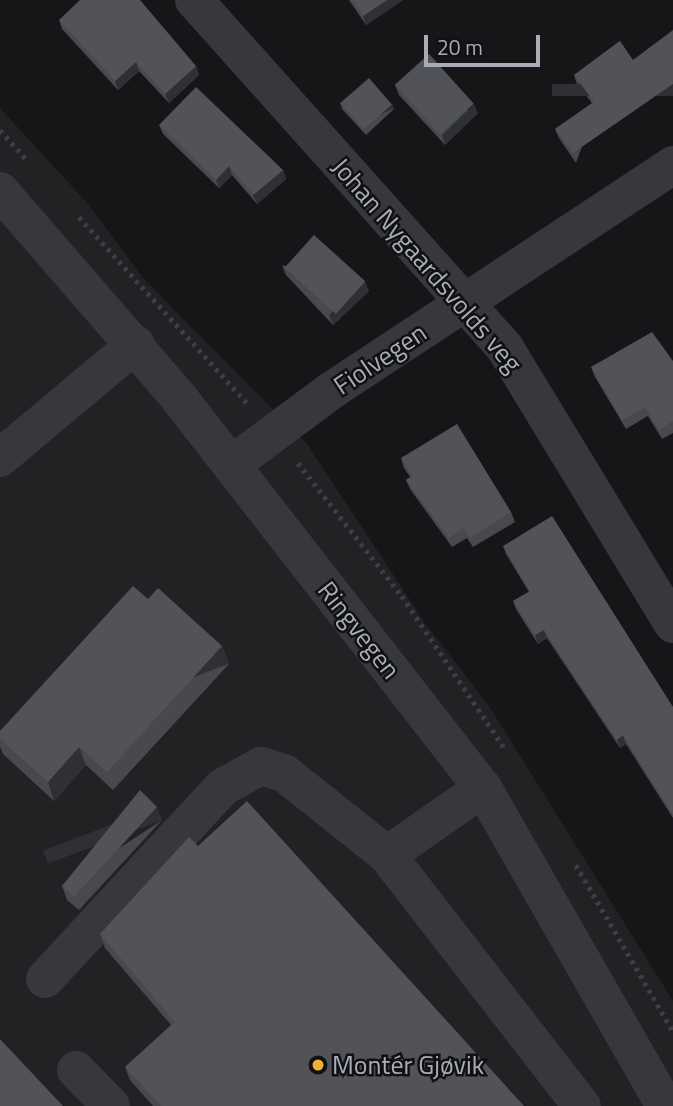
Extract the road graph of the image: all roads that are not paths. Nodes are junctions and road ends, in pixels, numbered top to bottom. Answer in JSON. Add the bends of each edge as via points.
{"nodes":[{"id":1,"x":194,"y":0,"type":"edge"},
{"id":2,"x":673,"y":165,"type":"edge"},
{"id":3,"x":0,"y":191,"type":"edge"},
{"id":4,"x":461,"y":304,"type":"junction"},
{"id":5,"x":136,"y":344,"type":"junction"},
{"id":6,"x":0,"y":458,"type":"edge"},
{"id":7,"x":231,"y":465,"type":"junction"},
{"id":8,"x":673,"y":624,"type":"edge"},
{"id":9,"x":483,"y":788,"type":"junction"},
{"id":10,"x":387,"y":855,"type":"junction"},
{"id":11,"x":45,"y":979,"type":"dead end"},
{"id":12,"x":76,"y":1070,"type":"dead end"},
{"id":13,"x":111,"y":1106,"type":"edge"},
{"id":14,"x":582,"y":1106,"type":"edge"},
{"id":15,"x":665,"y":1106,"type":"edge"}],
"edges":[{"from":1,"to":4,"type":"street","name":"Johan Nygaardsvolds veg"},
{"from":2,"to":4,"type":"street","name":"Fiolvegen"},
{"from":3,"to":5,"type":"street","name":"Ringvegen"},
{"from":4,"to":7,"type":"street","name":"Fiolvegen"},
{"from":4,"to":8,"type":"street","name":"Johan Nygaardsvolds veg","via":[[530,383]]},
{"from":5,"to":6,"type":"street"},
{"from":5,"to":7,"type":"street","name":"Ringvegen"},
{"from":7,"to":9,"type":"street","name":"Ringvegen"},
{"from":9,"to":10,"type":"street"},
{"from":9,"to":15,"type":"street","name":"Ringvegen"},
{"from":10,"to":11,"type":"street","via":[[284,773],[261,766],[243,773]]},
{"from":10,"to":14,"type":"street"},
{"from":12,"to":13,"type":"street"}]}
